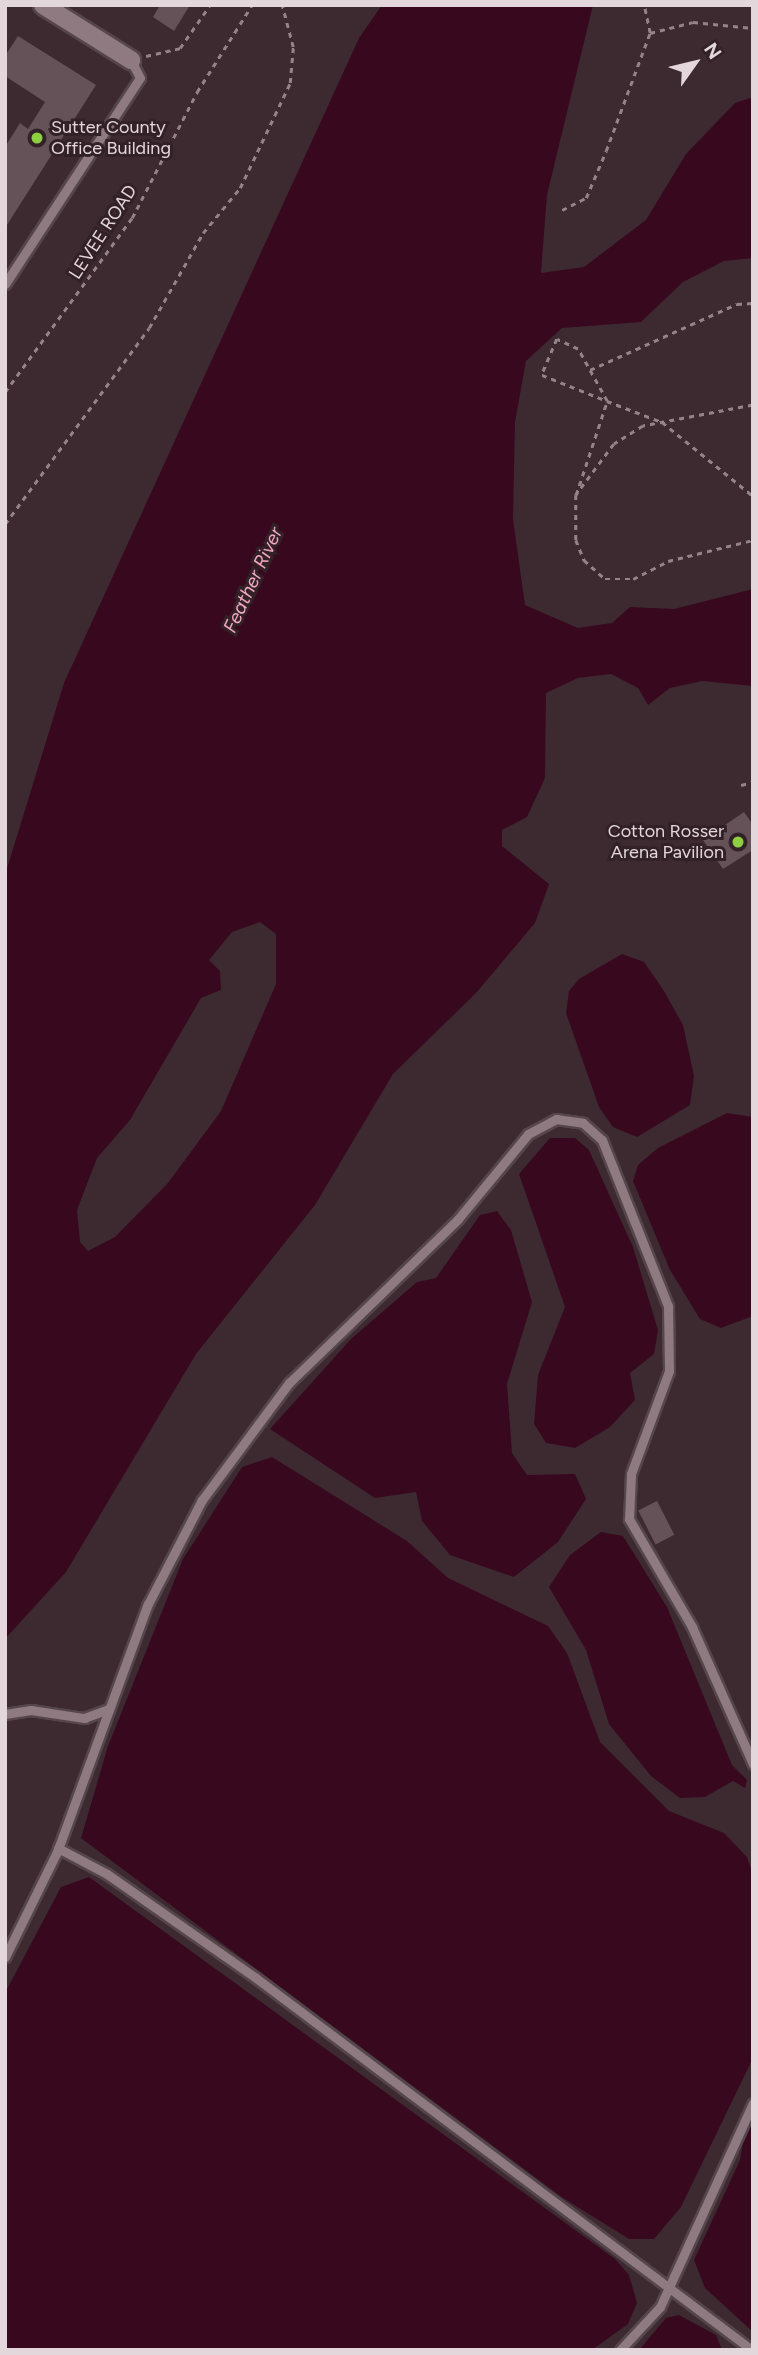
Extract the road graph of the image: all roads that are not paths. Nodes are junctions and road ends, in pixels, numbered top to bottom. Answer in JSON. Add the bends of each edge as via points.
{"nodes":[{"id":1,"x":44,"y":5,"type":"edge"},
{"id":2,"x":131,"y":60,"type":"joint"},
{"id":3,"x":5,"y":284,"type":"edge"},
{"id":4,"x":109,"y":1709,"type":"junction"},
{"id":5,"x":5,"y":1714,"type":"edge"},
{"id":6,"x":753,"y":1764,"type":"edge"},
{"id":7,"x":58,"y":1848,"type":"junction"},
{"id":8,"x":5,"y":1957,"type":"edge"},
{"id":9,"x":753,"y":2103,"type":"edge"},
{"id":10,"x":668,"y":2283,"type":"junction"},
{"id":11,"x":620,"y":2350,"type":"edge"},
{"id":12,"x":752,"y":2350,"type":"edge"}],
"edges":[{"from":1,"to":2,"type":"street"},
{"from":2,"to":3,"type":"lane","via":[[140,78]]},
{"from":4,"to":5,"type":"lane","via":[[84,1718],[31,1710]]},
{"from":4,"to":6,"type":"lane","via":[[186,1527],[270,1406],[450,1227],[528,1134],[570,1118],[602,1140],[658,1278],[672,1330],[669,1371],[631,1474],[629,1519],[692,1627]]},
{"from":4,"to":7,"type":"lane"},
{"from":7,"to":8,"type":"lane"},
{"from":7,"to":10,"type":"lane","via":[[107,1874],[246,1971]]},
{"from":9,"to":10,"type":"lane"},
{"from":10,"to":11,"type":"lane","via":[[649,2324]]},
{"from":10,"to":12,"type":"lane"}]}
